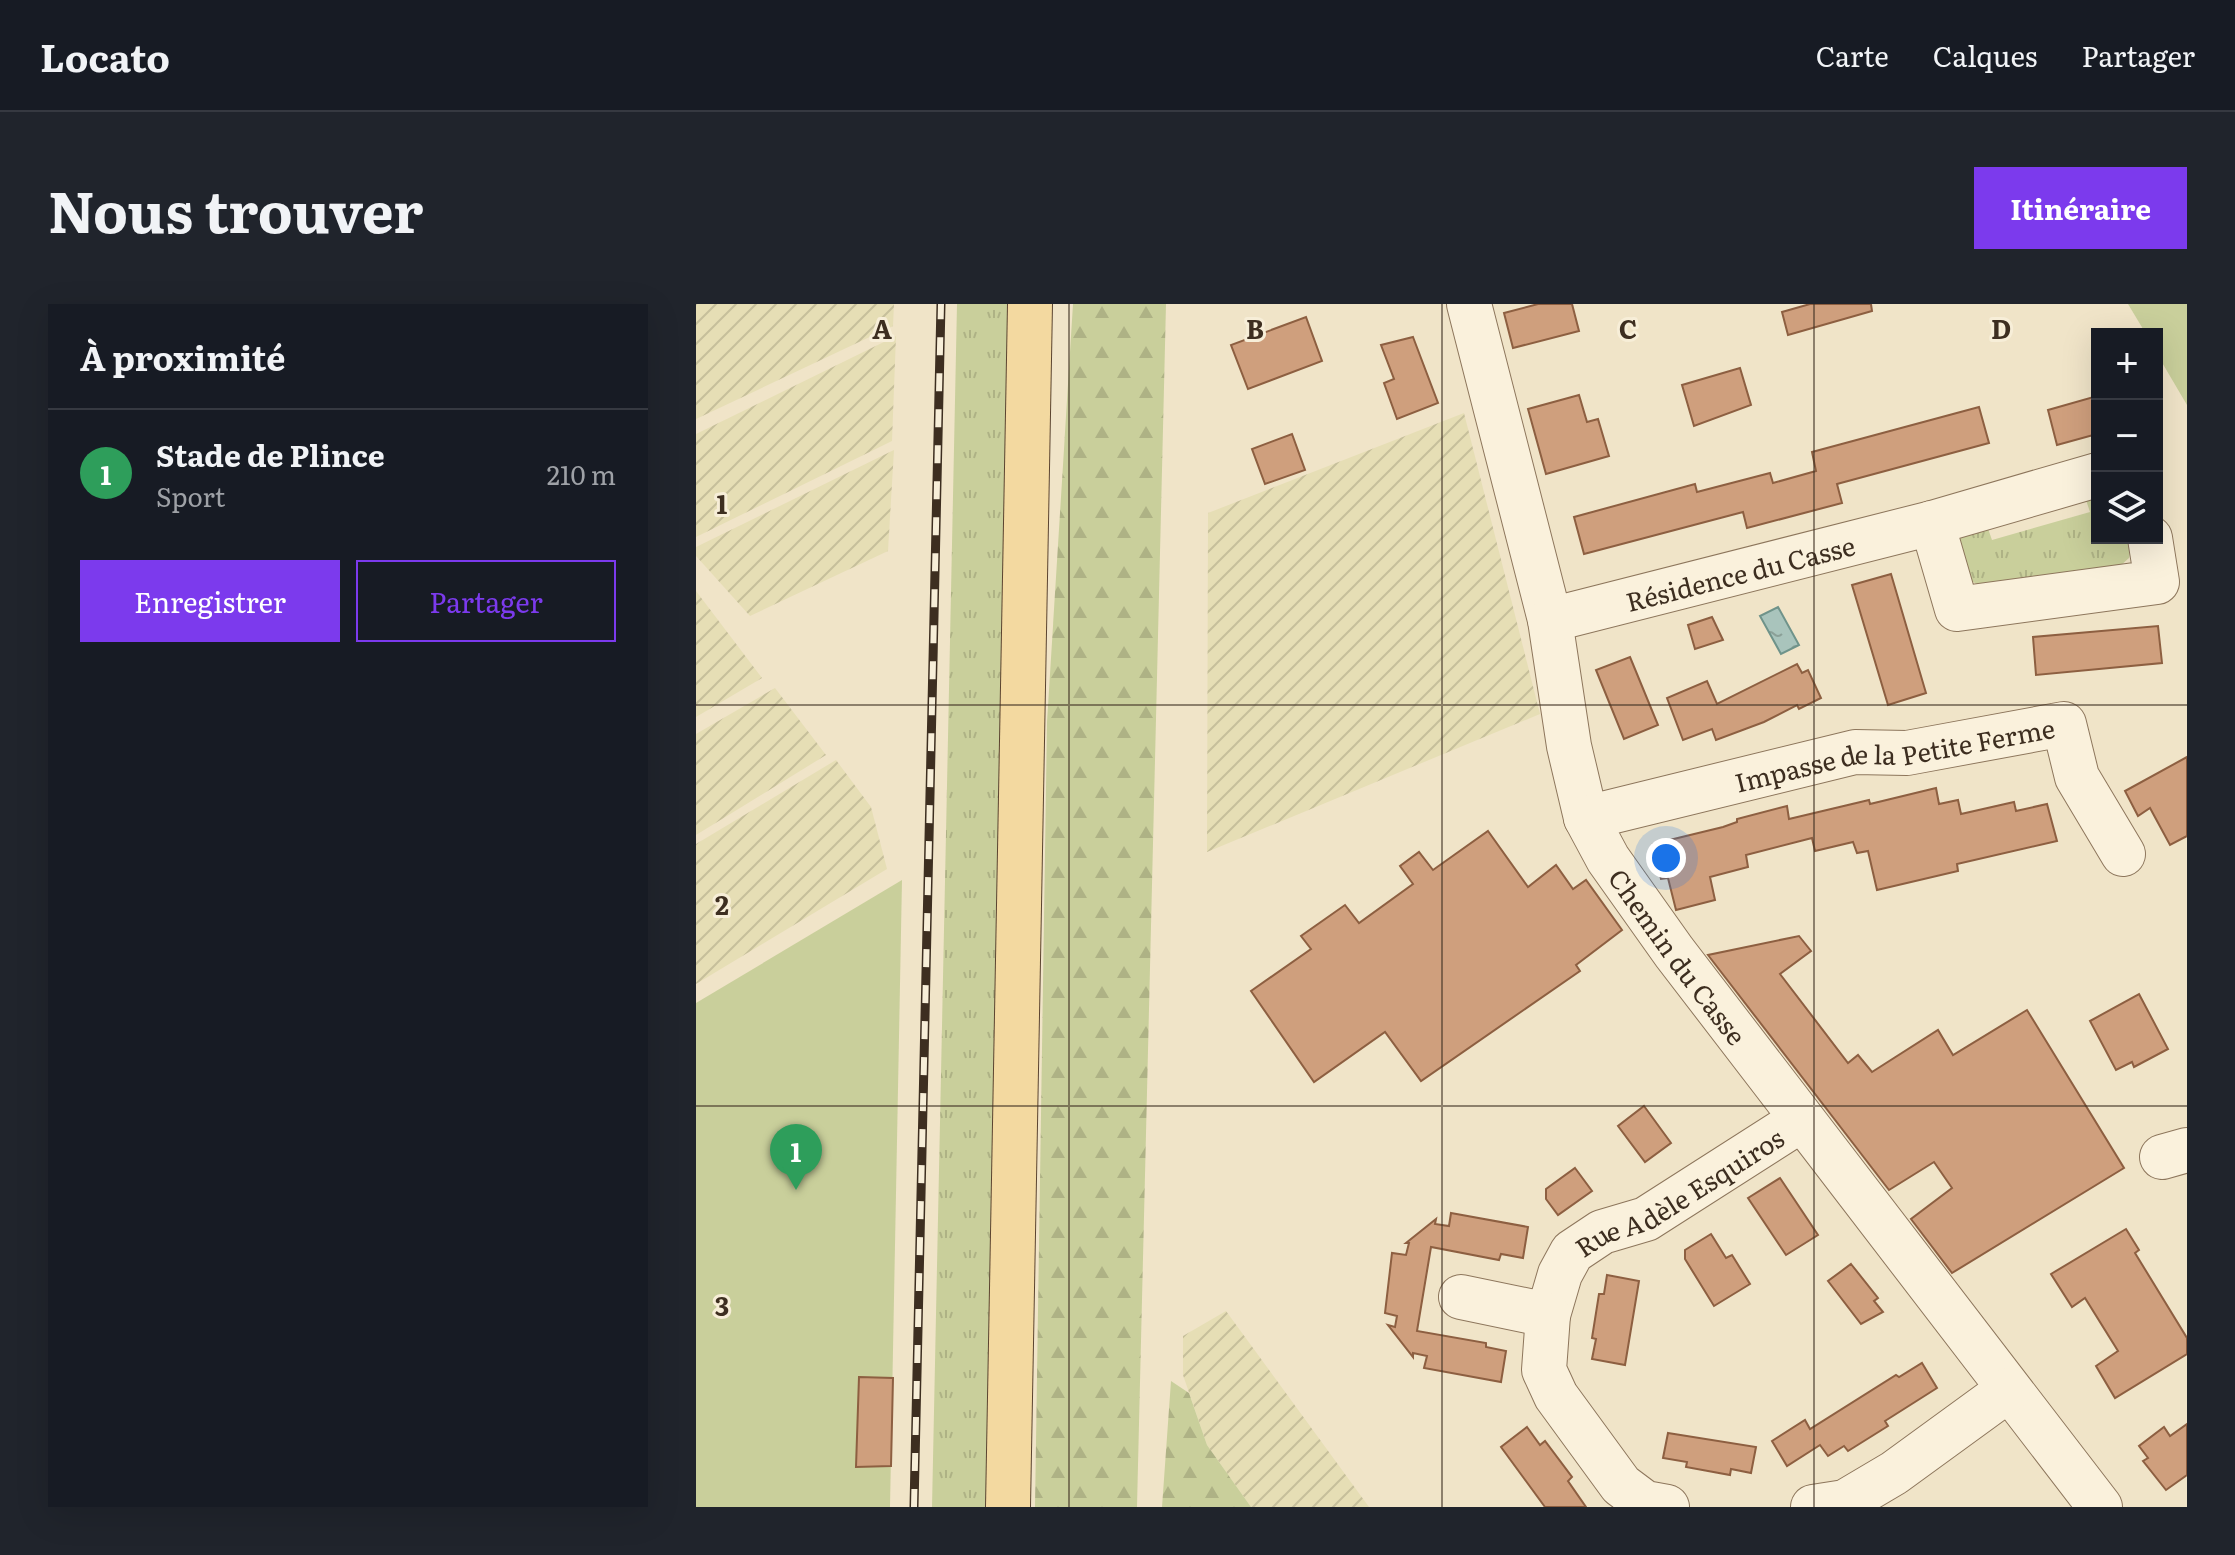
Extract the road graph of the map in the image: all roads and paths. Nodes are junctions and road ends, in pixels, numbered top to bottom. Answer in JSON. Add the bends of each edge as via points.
{"nodes":[{"id":1,"x":1030,"y":304,"type":"edge"},
{"id":2,"x":1469,"y":304,"type":"edge"},
{"id":3,"x":2091,"y":477,"type":"edge"},
{"id":4,"x":1932,"y":523,"type":"junction"},
{"id":5,"x":2151,"y":544,"type":"edge"},
{"id":6,"x":1550,"y":620,"type":"junction"},
{"id":7,"x":1586,"y":818,"type":"junction"},
{"id":8,"x":2123,"y":854,"type":"dead end"},
{"id":9,"x":1801,"y":1120,"type":"junction"},
{"id":10,"x":1461,"y":1297,"type":"dead end"},
{"id":11,"x":1548,"y":1315,"type":"junction"},
{"id":12,"x":2008,"y":1390,"type":"junction"},
{"id":13,"x":1008,"y":1507,"type":"edge"},
{"id":14,"x":1667,"y":1507,"type":"edge"},
{"id":15,"x":1813,"y":1507,"type":"edge"},
{"id":16,"x":2100,"y":1507,"type":"edge"}],
"edges":[{"from":1,"to":13,"type":"main road"},
{"from":2,"to":6,"type":"street","name":"Chemin du Casse"},
{"from":3,"to":4,"type":"street","name":"Résidence du Casse"},
{"from":4,"to":5,"type":"street","via":[[1957,609],[2157,582]]},
{"from":4,"to":6,"type":"street","name":"Résidence du Casse"},
{"from":6,"to":7,"type":"street","name":"Chemin du Casse"},
{"from":7,"to":8,"type":"street","name":"Impasse de la Petite Ferme","via":[[1855,752],[1907,753],[2064,724],[2077,777]]},
{"from":7,"to":9,"type":"street","name":"Chemin du Casse","via":[[1616,871]]},
{"from":9,"to":11,"type":"street","name":"Rue Adèle Esquiros","via":[[1646,1219],[1602,1232],[1572,1252]]},
{"from":9,"to":12,"type":"street","name":"Chemin du Casse"},
{"from":10,"to":11,"type":"street"},
{"from":11,"to":14,"type":"street","name":"Rue Adèle Esquiros","via":[[1544,1370],[1556,1396],[1621,1485],[1645,1503]]},
{"from":12,"to":15,"type":"street","via":[[1894,1473],[1845,1502]]},
{"from":12,"to":16,"type":"street","name":"Chemin du Casse"}]}
